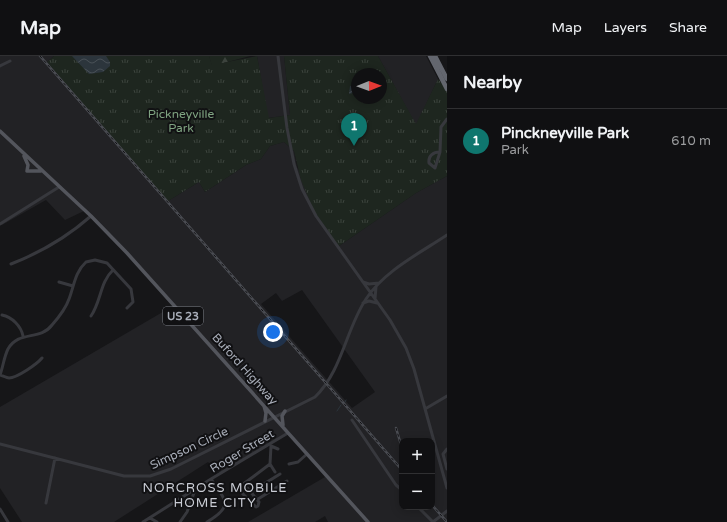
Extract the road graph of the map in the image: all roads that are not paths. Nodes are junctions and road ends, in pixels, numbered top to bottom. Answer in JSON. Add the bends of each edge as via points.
{"nodes":[{"id":1,"x":278,"y":56,"type":"edge"},
{"id":2,"x":430,"y":56,"type":"edge"},
{"id":3,"x":435,"y":56,"type":"edge"},
{"id":4,"x":10,"y":61,"type":"dead end"},
{"id":5,"x":0,"y":66,"type":"edge"},
{"id":6,"x":447,"y":79,"type":"edge"},
{"id":7,"x":447,"y":89,"type":"edge"},
{"id":8,"x":447,"y":120,"type":"edge"},
{"id":9,"x":0,"y":131,"type":"edge"},
{"id":10,"x":440,"y":152,"type":"junction"},
{"id":11,"x":22,"y":153,"type":"junction"},
{"id":12,"x":42,"y":171,"type":"junction"},
{"id":13,"x":59,"y":187,"type":"junction"},
{"id":14,"x":91,"y":216,"type":"junction"},
{"id":15,"x":0,"y":224,"type":"edge"},
{"id":16,"x":447,"y":235,"type":"edge"},
{"id":17,"x":11,"y":264,"type":"dead end"},
{"id":18,"x":113,"y":270,"type":"junction"},
{"id":19,"x":59,"y":282,"type":"dead end"},
{"id":20,"x":364,"y":284,"type":"junction"},
{"id":21,"x":378,"y":284,"type":"junction"},
{"id":22,"x":73,"y":286,"type":"junction"},
{"id":23,"x":370,"y":292,"type":"junction"},
{"id":24,"x":366,"y":298,"type":"junction"},
{"id":25,"x":377,"y":302,"type":"junction"},
{"id":26,"x":363,"y":303,"type":"junction"},
{"id":27,"x":127,"y":308,"type":"dead end"},
{"id":28,"x":2,"y":315,"type":"dead end"},
{"id":29,"x":91,"y":316,"type":"dead end"},
{"id":30,"x":22,"y":336,"type":"junction"},
{"id":31,"x":42,"y":358,"type":"dead end"},
{"id":32,"x":0,"y":375,"type":"edge"},
{"id":33,"x":447,"y":396,"type":"edge"},
{"id":34,"x":264,"y":405,"type":"junction"},
{"id":35,"x":425,"y":409,"type":"junction"},
{"id":36,"x":285,"y":411,"type":"junction"},
{"id":37,"x":274,"y":416,"type":"junction"},
{"id":38,"x":352,"y":420,"type":"dead end"},
{"id":39,"x":265,"y":421,"type":"junction"},
{"id":40,"x":283,"y":426,"type":"junction"},
{"id":41,"x":288,"y":433,"type":"junction"},
{"id":42,"x":0,"y":444,"type":"edge"},
{"id":43,"x":270,"y":445,"type":"junction"},
{"id":44,"x":278,"y":448,"type":"dead end"},
{"id":45,"x":447,"y":449,"type":"edge"},
{"id":46,"x":307,"y":454,"type":"junction"},
{"id":47,"x":55,"y":458,"type":"junction"},
{"id":48,"x":270,"y":464,"type":"junction"},
{"id":49,"x":289,"y":464,"type":"dead end"},
{"id":50,"x":447,"y":469,"type":"edge"},
{"id":51,"x":275,"y":472,"type":"dead end"},
{"id":52,"x":280,"y":474,"type":"dead end"},
{"id":53,"x":211,"y":479,"type":"junction"},
{"id":54,"x":287,"y":481,"type":"dead end"},
{"id":55,"x":244,"y":484,"type":"junction"},
{"id":56,"x":399,"y":486,"type":"edge"},
{"id":57,"x":447,"y":488,"type":"edge"},
{"id":58,"x":195,"y":490,"type":"junction"},
{"id":59,"x":251,"y":492,"type":"junction"},
{"id":60,"x":258,"y":499,"type":"junction"},
{"id":61,"x":46,"y":503,"type":"dead end"},
{"id":62,"x":0,"y":509,"type":"edge"},
{"id":63,"x":421,"y":510,"type":"edge"},
{"id":64,"x":447,"y":511,"type":"edge"},
{"id":65,"x":150,"y":518,"type":"junction"},
{"id":66,"x":8,"y":522,"type":"edge"},
{"id":67,"x":143,"y":522,"type":"edge"},
{"id":68,"x":156,"y":522,"type":"edge"},
{"id":69,"x":180,"y":522,"type":"edge"},
{"id":70,"x":207,"y":522,"type":"edge"},
{"id":71,"x":368,"y":522,"type":"edge"},
{"id":72,"x":433,"y":522,"type":"edge"}],
"edges":[{"from":1,"to":20,"type":"street","via":[[288,132],[302,189],[313,211]]},
{"from":2,"to":7,"type":"highway"},
{"from":3,"to":6,"type":"highway"},
{"from":4,"to":5,"type":"street"},
{"from":8,"to":10,"type":"street","via":[[441,129]]},
{"from":9,"to":11,"type":"main road","name":"Buford Highway","number":"US 23"},
{"from":10,"to":10,"type":"street","via":[[435,168],[432,167],[429,163],[430,157],[433,153]]},
{"from":11,"to":12,"type":"main road","name":"Buford Highway","number":"US 23"},
{"from":11,"to":12,"type":"main road","via":[[26,159],[27,171]]},
{"from":12,"to":13,"type":"main road","name":"Buford Highway","number":"US 23"},
{"from":13,"to":14,"type":"main road","name":"Buford Highway","number":"US 23"},
{"from":13,"to":15,"type":"street"},
{"from":14,"to":17,"type":"street","via":[[43,251]]},
{"from":14,"to":34,"type":"main road","name":"Buford Highway","number":"US 23"},
{"from":16,"to":21,"type":"street","name":"Simpson Circle","via":[[390,273]]},
{"from":18,"to":22,"type":"street","via":[[101,261],[89,261],[80,269]]},
{"from":18,"to":27,"type":"street","via":[[133,293],[133,302]]},
{"from":18,"to":29,"type":"street","via":[[105,280]]},
{"from":19,"to":22,"type":"street"},
{"from":20,"to":21,"type":"street"},
{"from":20,"to":23,"type":"street"},
{"from":20,"to":24,"type":"street"},
{"from":21,"to":23,"type":"street","name":"Simpson Circle"},
{"from":21,"to":25,"type":"street","via":[[375,293]]},
{"from":22,"to":30,"type":"street","via":[[66,306],[48,330],[38,335]]},
{"from":23,"to":24,"type":"street","name":"Simpson Circle"},
{"from":23,"to":25,"type":"street"},
{"from":24,"to":26,"type":"street","name":"Simpson Circle"},
{"from":25,"to":26,"type":"street"},
{"from":25,"to":35,"type":"street","via":[[406,348]]},
{"from":26,"to":36,"type":"street","name":"Simpson Circle","via":[[326,384],[316,397]]},
{"from":28,"to":30,"type":"street","via":[[12,318],[21,330]]},
{"from":30,"to":32,"type":"street","via":[[4,353]]},
{"from":31,"to":32,"type":"street","via":[[16,376],[10,378]]},
{"from":33,"to":35,"type":"street"},
{"from":34,"to":37,"type":"main road","name":"Buford Highway","number":"US 23"},
{"from":34,"to":39,"type":"main road"},
{"from":35,"to":57,"type":"street"},
{"from":36,"to":37,"type":"street","name":"Simpson Circle"},
{"from":36,"to":40,"type":"main road","via":[[282,416]]},
{"from":37,"to":39,"type":"street","name":"Simpson Circle"},
{"from":37,"to":40,"type":"main road","name":"Buford Highway","number":"US 23"},
{"from":38,"to":56,"type":"street"},
{"from":39,"to":47,"type":"street","name":"Simpson Circle","via":[[177,466],[150,476],[124,476]]},
{"from":40,"to":41,"type":"main road","name":"Buford Highway","number":"US 23"},
{"from":41,"to":43,"type":"street","name":"Roger Street"},
{"from":41,"to":46,"type":"main road","name":"Buford Highway","number":"US 23"},
{"from":42,"to":47,"type":"street","name":"Simpson Circle"},
{"from":43,"to":44,"type":"street"},
{"from":43,"to":48,"type":"street"},
{"from":43,"to":53,"type":"street","name":"Roger Street"},
{"from":45,"to":50,"type":"street","via":[[444,454]]},
{"from":46,"to":49,"type":"street","via":[[298,462]]},
{"from":46,"to":71,"type":"main road","name":"Buford Highway","number":"US 23"},
{"from":47,"to":61,"type":"street"},
{"from":48,"to":51,"type":"street"},
{"from":48,"to":55,"type":"street"},
{"from":52,"to":59,"type":"street"},
{"from":53,"to":58,"type":"street","name":"Roger Street"},
{"from":53,"to":70,"type":"street","via":[[226,504]]},
{"from":54,"to":60,"type":"street"},
{"from":55,"to":59,"type":"street"},
{"from":55,"to":60,"type":"street","via":[[241,492],[256,507],[259,504]]},
{"from":58,"to":65,"type":"street","name":"Roger Street"},
{"from":58,"to":69,"type":"street","via":[[187,512]]},
{"from":59,"to":60,"type":"street"},
{"from":62,"to":66,"type":"street"},
{"from":63,"to":72,"type":"street"},
{"from":64,"to":72,"type":"street"},
{"from":65,"to":67,"type":"street","name":"Roger Street"},
{"from":65,"to":68,"type":"street"}]}
